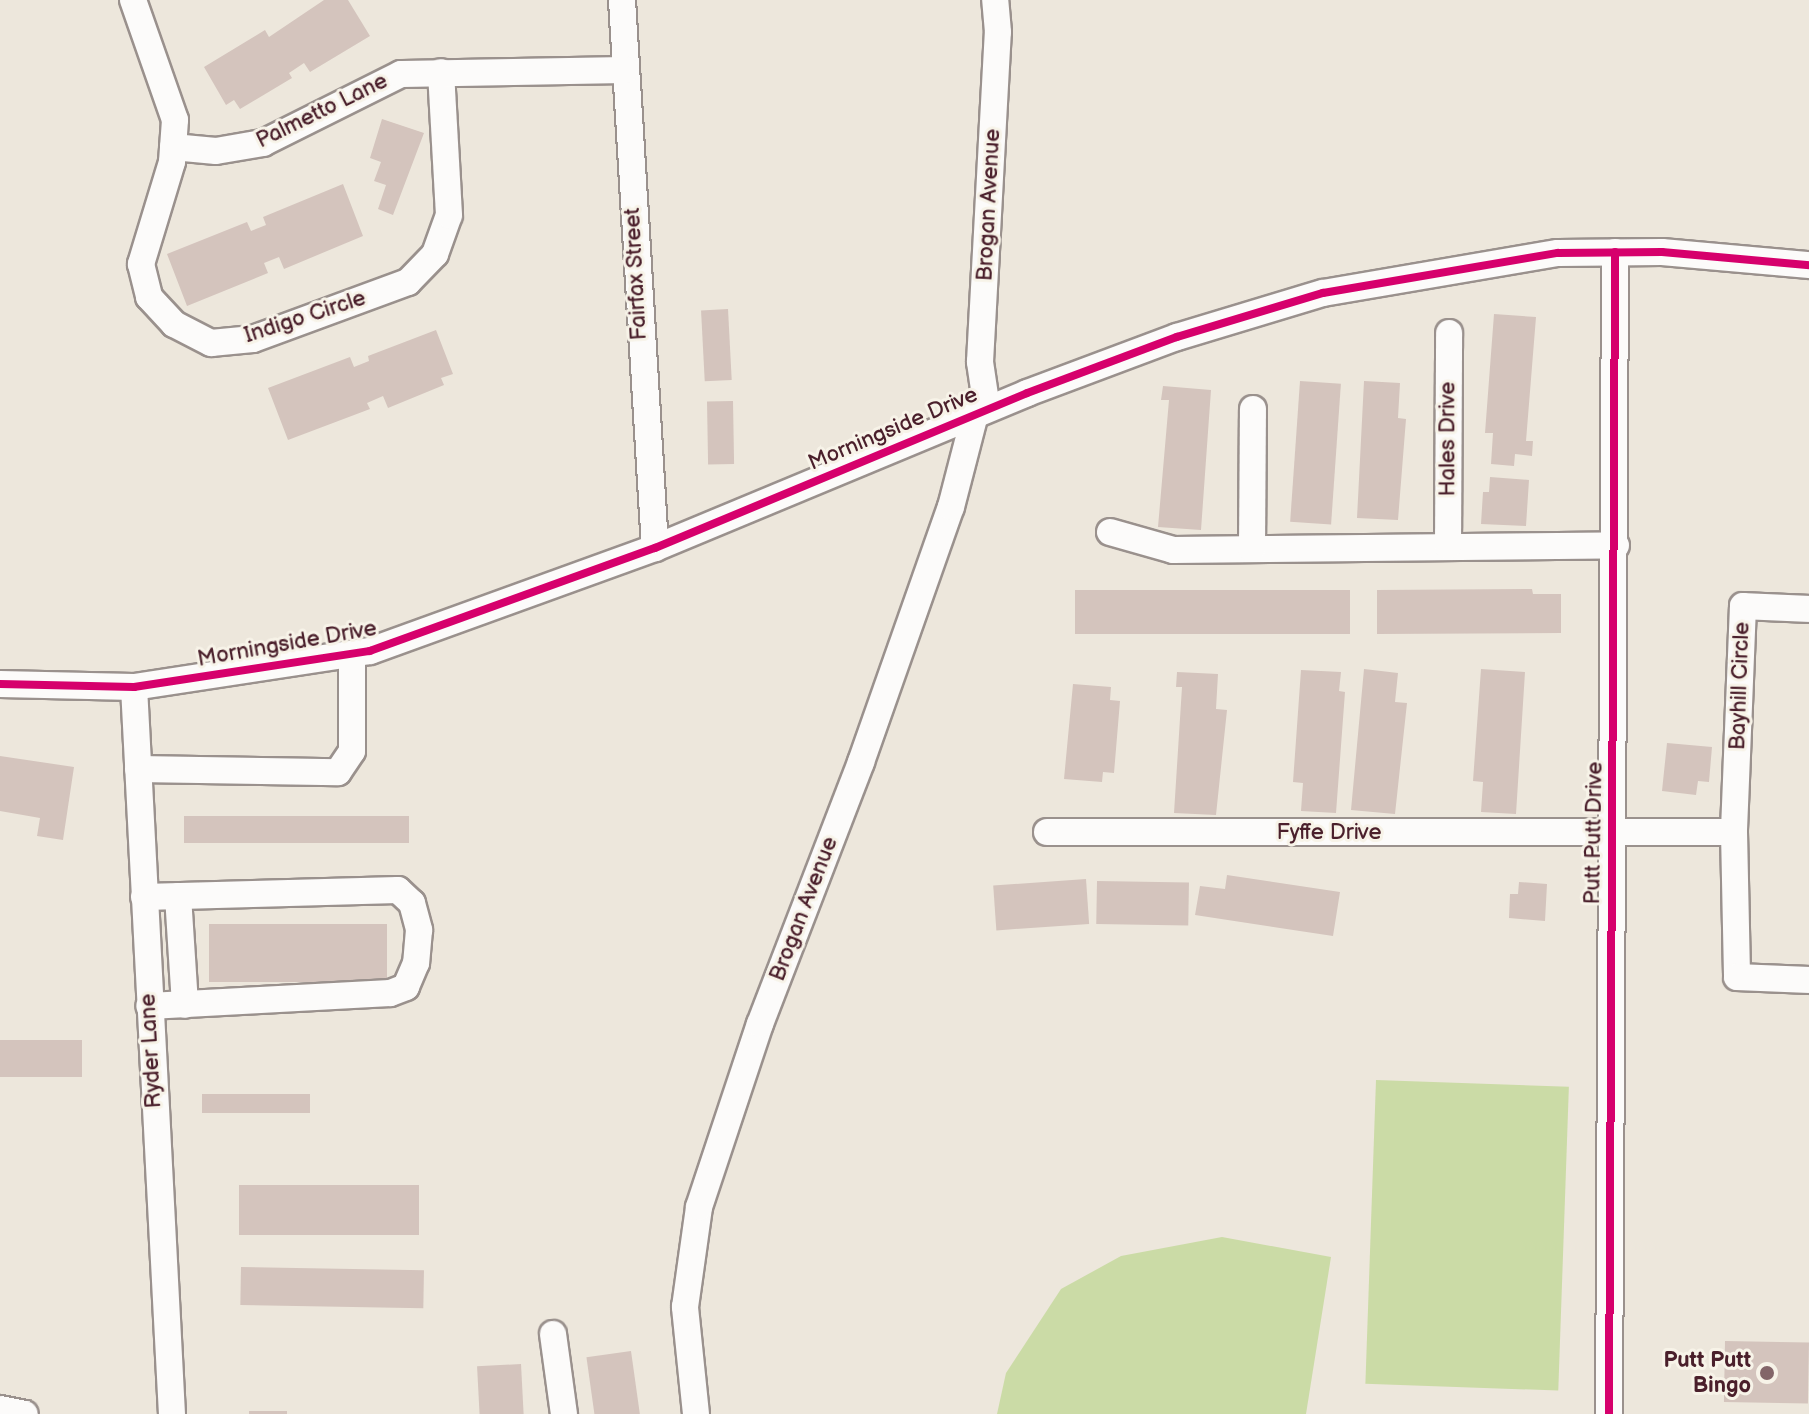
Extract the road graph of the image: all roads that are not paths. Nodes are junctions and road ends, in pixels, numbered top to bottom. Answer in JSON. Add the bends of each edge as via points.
{"nodes":[{"id":1,"x":133,"y":0,"type":"edge"},
{"id":2,"x":622,"y":0,"type":"edge"},
{"id":3,"x":995,"y":0,"type":"edge"},
{"id":4,"x":626,"y":70,"type":"junction"},
{"id":5,"x":441,"y":72,"type":"junction"},
{"id":6,"x":173,"y":147,"type":"junction"},
{"id":7,"x":1615,"y":252,"type":"junction"},
{"id":8,"x":1809,"y":265,"type":"edge"},
{"id":9,"x":1449,"y":333,"type":"dead end"},
{"id":10,"x":1253,"y":409,"type":"dead end"},
{"id":11,"x":981,"y":412,"type":"junction"},
{"id":12,"x":1110,"y":532,"type":"dead end"},
{"id":13,"x":1616,"y":545,"type":"junction"},
{"id":14,"x":1448,"y":546,"type":"junction"},
{"id":15,"x":655,"y":548,"type":"junction"},
{"id":16,"x":1252,"y":549,"type":"junction"},
{"id":17,"x":1809,"y":609,"type":"edge"},
{"id":18,"x":352,"y":654,"type":"junction"},
{"id":19,"x":0,"y":684,"type":"edge"},
{"id":20,"x":134,"y":687,"type":"junction"},
{"id":21,"x":138,"y":769,"type":"junction"},
{"id":22,"x":1611,"y":830,"type":"junction"},
{"id":23,"x":1047,"y":832,"type":"dead end"},
{"id":24,"x":1734,"y":832,"type":"junction"},
{"id":25,"x":178,"y":896,"type":"junction"},
{"id":26,"x":144,"y":897,"type":"junction"},
{"id":27,"x":1809,"y":980,"type":"edge"},
{"id":28,"x":185,"y":1005,"type":"junction"},
{"id":29,"x":149,"y":1006,"type":"junction"},
{"id":30,"x":553,"y":1334,"type":"dead end"},
{"id":31,"x":0,"y":1409,"type":"edge"},
{"id":32,"x":25,"y":1414,"type":"edge"},
{"id":33,"x":172,"y":1414,"type":"edge"},
{"id":34,"x":564,"y":1414,"type":"edge"},
{"id":35,"x":696,"y":1414,"type":"edge"},
{"id":36,"x":1609,"y":1414,"type":"edge"}],
"edges":[{"from":1,"to":6,"type":"street","via":[[164,79],[175,120]]},
{"from":2,"to":4,"type":"street","name":"Fairfax Street"},
{"from":3,"to":11,"type":"street","name":"Brogan Avenue","via":[[998,32]]},
{"from":4,"to":5,"type":"street","name":"Palmetto Lane"},
{"from":4,"to":15,"type":"street","name":"Fairfax Street"},
{"from":5,"to":6,"type":"street","name":"Palmetto Lane","via":[[401,74],[370,85],[243,148]]},
{"from":5,"to":6,"type":"street","name":"Indigo Circle","via":[[449,215],[435,254],[408,282],[253,339],[211,343],[174,324],[149,297],[141,264]]},
{"from":7,"to":8,"type":"street","name":"Morningside Drive"},
{"from":7,"to":11,"type":"street","name":"Morningside Drive","via":[[1558,253],[1323,293],[1177,337]]},
{"from":7,"to":13,"type":"street","name":"Putt Putt Drive"},
{"from":9,"to":14,"type":"street","name":"Hales Drive"},
{"from":10,"to":16,"type":"street"},
{"from":11,"to":15,"type":"street","name":"Morningside Drive"},
{"from":11,"to":35,"type":"street","name":"Brogan Avenue","via":[[699,1207],[685,1307]]},
{"from":12,"to":16,"type":"street","via":[[1173,550]]},
{"from":13,"to":14,"type":"street"},
{"from":13,"to":22,"type":"street","name":"Putt Putt Drive"},
{"from":14,"to":16,"type":"street"},
{"from":15,"to":18,"type":"street","name":"Morningside Drive"},
{"from":17,"to":24,"type":"street","name":"Bayhill Circle","via":[[1743,606]]},
{"from":18,"to":20,"type":"street","name":"Morningside Drive"},
{"from":18,"to":21,"type":"street","via":[[352,751],[338,772]]},
{"from":19,"to":20,"type":"street","name":"Morningside Drive"},
{"from":20,"to":21,"type":"street","name":"Ryder Lane"},
{"from":21,"to":26,"type":"street","name":"Ryder Lane"},
{"from":22,"to":23,"type":"street","name":"Fyffe Drive"},
{"from":22,"to":24,"type":"street"},
{"from":22,"to":36,"type":"street","name":"Putt Putt Drive"},
{"from":24,"to":27,"type":"street","name":"Bayhill Circle","via":[[1737,977]]},
{"from":25,"to":26,"type":"street"},
{"from":25,"to":28,"type":"street"},
{"from":25,"to":28,"type":"street","via":[[398,890],[412,903],[419,930],[416,963],[406,987],[390,993]]},
{"from":26,"to":29,"type":"street","name":"Ryder Lane"},
{"from":28,"to":29,"type":"street"},
{"from":29,"to":33,"type":"street","name":"Ryder Lane"},
{"from":30,"to":34,"type":"street"},
{"from":31,"to":32,"type":"street"}]}
